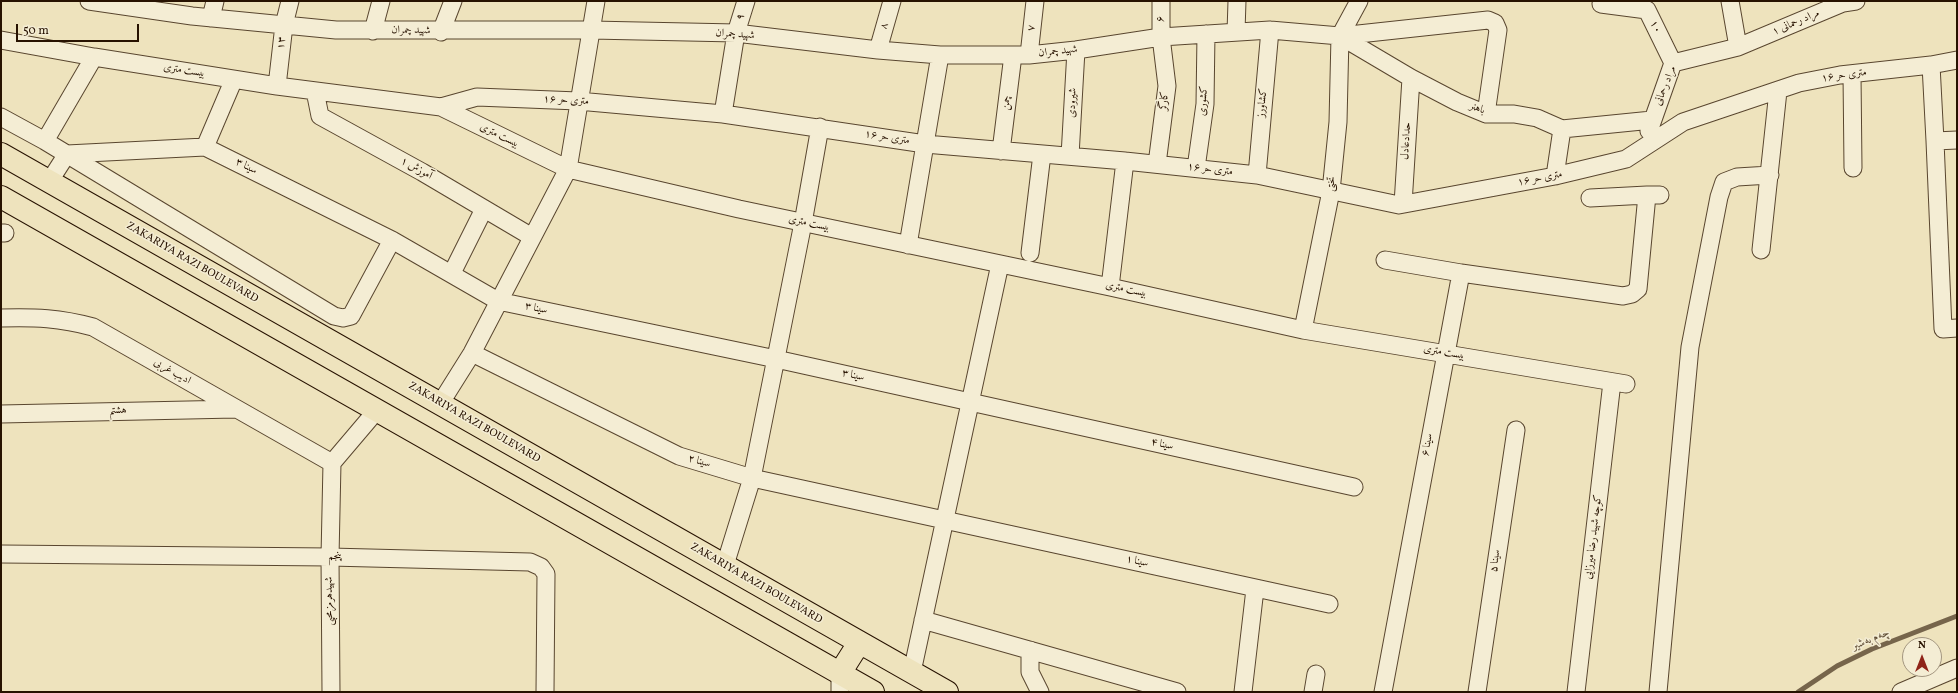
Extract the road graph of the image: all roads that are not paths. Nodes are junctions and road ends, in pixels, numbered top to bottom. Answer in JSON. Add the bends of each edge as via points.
{"nodes":[{"id":1,"x":89,"y":1,"type":"edge"},
{"id":2,"x":215,"y":1,"type":"edge"},
{"id":3,"x":290,"y":1,"type":"edge"},
{"id":4,"x":381,"y":1,"type":"edge"},
{"id":5,"x":452,"y":1,"type":"edge"},
{"id":6,"x":596,"y":1,"type":"edge"},
{"id":7,"x":746,"y":1,"type":"edge"},
{"id":8,"x":892,"y":1,"type":"edge"},
{"id":9,"x":1034,"y":1,"type":"edge"},
{"id":10,"x":1161,"y":1,"type":"edge"},
{"id":11,"x":1237,"y":1,"type":"edge"},
{"id":12,"x":1359,"y":1,"type":"edge"},
{"id":13,"x":1730,"y":1,"type":"edge"},
{"id":14,"x":1856,"y":1,"type":"edge"},
{"id":15,"x":110,"y":3,"type":"edge"},
{"id":16,"x":1602,"y":4,"type":"dead end"},
{"id":17,"x":211,"y":18,"type":"junction"},
{"id":18,"x":284,"y":25,"type":"junction"},
{"id":19,"x":591,"y":30,"type":"junction"},
{"id":20,"x":1270,"y":30,"type":"junction"},
{"id":21,"x":374,"y":31,"type":"junction"},
{"id":22,"x":441,"y":32,"type":"junction"},
{"id":23,"x":1236,"y":32,"type":"junction"},
{"id":24,"x":736,"y":33,"type":"junction"},
{"id":25,"x":1206,"y":34,"type":"junction"},
{"id":26,"x":1340,"y":36,"type":"junction"},
{"id":27,"x":1161,"y":37,"type":"junction"},
{"id":28,"x":1,"y":40,"type":"edge"},
{"id":29,"x":1738,"y":47,"type":"junction"},
{"id":30,"x":878,"y":50,"type":"junction"},
{"id":31,"x":1076,"y":50,"type":"junction"},
{"id":32,"x":940,"y":55,"type":"junction"},
{"id":33,"x":1021,"y":55,"type":"junction"},
{"id":34,"x":94,"y":58,"type":"junction"},
{"id":35,"x":1957,"y":60,"type":"edge"},
{"id":36,"x":1673,"y":63,"type":"junction"},
{"id":37,"x":1931,"y":65,"type":"junction"},
{"id":38,"x":1852,"y":74,"type":"junction"},
{"id":39,"x":1411,"y":78,"type":"junction"},
{"id":40,"x":234,"y":79,"type":"junction"},
{"id":41,"x":277,"y":86,"type":"junction"},
{"id":42,"x":315,"y":90,"type":"junction"},
{"id":43,"x":1778,"y":90,"type":"junction"},
{"id":44,"x":578,"y":101,"type":"junction"},
{"id":45,"x":440,"y":107,"type":"junction"},
{"id":46,"x":723,"y":114,"type":"junction"},
{"id":47,"x":1486,"y":114,"type":"junction"},
{"id":48,"x":1,"y":117,"type":"edge"},
{"id":49,"x":1652,"y":120,"type":"junction"},
{"id":50,"x":820,"y":127,"type":"junction"},
{"id":51,"x":1562,"y":129,"type":"junction"},
{"id":52,"x":1957,"y":140,"type":"edge"},
{"id":53,"x":45,"y":141,"type":"junction"},
{"id":54,"x":1935,"y":141,"type":"junction"},
{"id":55,"x":925,"y":144,"type":"junction"},
{"id":56,"x":205,"y":147,"type":"junction"},
{"id":57,"x":1642,"y":148,"type":"junction"},
{"id":58,"x":1001,"y":151,"type":"junction"},
{"id":59,"x":1,"y":154,"type":"edge"},
{"id":60,"x":67,"y":154,"type":"junction"},
{"id":61,"x":1042,"y":154,"type":"junction"},
{"id":62,"x":1070,"y":156,"type":"junction"},
{"id":63,"x":1125,"y":161,"type":"junction"},
{"id":64,"x":1157,"y":164,"type":"junction"},
{"id":65,"x":1196,"y":168,"type":"junction"},
{"id":66,"x":1853,"y":168,"type":"dead end"},
{"id":67,"x":568,"y":170,"type":"junction"},
{"id":68,"x":1770,"y":175,"type":"junction"},
{"id":69,"x":1257,"y":176,"type":"junction"},
{"id":70,"x":1556,"y":176,"type":"junction"},
{"id":71,"x":49,"y":182,"type":"junction"},
{"id":72,"x":1331,"y":191,"type":"junction"},
{"id":73,"x":1,"y":196,"type":"edge"},
{"id":74,"x":1590,"y":198,"type":"dead end"},
{"id":75,"x":1403,"y":204,"type":"junction"},
{"id":76,"x":484,"y":209,"type":"junction"},
{"id":77,"x":803,"y":223,"type":"junction"},
{"id":78,"x":532,"y":237,"type":"junction"},
{"id":79,"x":392,"y":240,"type":"junction"},
{"id":80,"x":908,"y":245,"type":"junction"},
{"id":81,"x":1761,"y":250,"type":"dead end"},
{"id":82,"x":1030,"y":253,"type":"dead end"},
{"id":83,"x":1385,"y":260,"type":"dead end"},
{"id":84,"x":1000,"y":264,"type":"junction"},
{"id":85,"x":452,"y":273,"type":"junction"},
{"id":86,"x":1461,"y":273,"type":"junction"},
{"id":87,"x":1110,"y":287,"type":"junction"},
{"id":88,"x":498,"y":301,"type":"junction"},
{"id":89,"x":313,"y":303,"type":"junction"},
{"id":90,"x":1,"y":318,"type":"edge"},
{"id":91,"x":299,"y":324,"type":"junction"},
{"id":92,"x":1957,"y":328,"type":"edge"},
{"id":93,"x":1303,"y":330,"type":"junction"},
{"id":94,"x":472,"y":352,"type":"junction"},
{"id":95,"x":1444,"y":353,"type":"junction"},
{"id":96,"x":776,"y":359,"type":"junction"},
{"id":97,"x":1619,"y":383,"type":"joint"},
{"id":98,"x":970,"y":402,"type":"junction"},
{"id":99,"x":440,"y":404,"type":"junction"},
{"id":100,"x":236,"y":409,"type":"junction"},
{"id":101,"x":377,"y":410,"type":"junction"},
{"id":102,"x":1,"y":414,"type":"edge"},
{"id":103,"x":1516,"y":430,"type":"dead end"},
{"id":104,"x":332,"y":463,"type":"junction"},
{"id":105,"x":752,"y":478,"type":"junction"},
{"id":106,"x":1354,"y":487,"type":"dead end"},
{"id":107,"x":945,"y":519,"type":"junction"},
{"id":108,"x":1,"y":554,"type":"edge"},
{"id":109,"x":330,"y":557,"type":"junction"},
{"id":110,"x":725,"y":565,"type":"junction"},
{"id":111,"x":1255,"y":589,"type":"junction"},
{"id":112,"x":1329,"y":604,"type":"dead end"},
{"id":113,"x":924,"y":620,"type":"junction"},
{"id":114,"x":859,"y":643,"type":"junction"},
{"id":115,"x":1030,"y":650,"type":"junction"},
{"id":116,"x":1957,"y":668,"type":"edge"},
{"id":117,"x":912,"y":672,"type":"junction"},
{"id":118,"x":1316,"y":674,"type":"dead end"},
{"id":119,"x":840,"y":683,"type":"edge"},
{"id":120,"x":331,"y":692,"type":"edge"},
{"id":121,"x":545,"y":692,"type":"edge"},
{"id":122,"x":873,"y":692,"type":"edge"},
{"id":123,"x":947,"y":692,"type":"edge"},
{"id":124,"x":1040,"y":692,"type":"edge"},
{"id":125,"x":1177,"y":692,"type":"edge"},
{"id":126,"x":1243,"y":692,"type":"edge"},
{"id":127,"x":1313,"y":692,"type":"edge"},
{"id":128,"x":1383,"y":692,"type":"edge"},
{"id":129,"x":1477,"y":692,"type":"edge"},
{"id":130,"x":1576,"y":692,"type":"edge"},
{"id":131,"x":1658,"y":692,"type":"edge"},
{"id":132,"x":1902,"y":692,"type":"edge"}],
"edges":[{"from":1,"to":15,"type":"street","name":"شهید چمران"},
{"from":2,"to":17,"type":"street"},
{"from":3,"to":18,"type":"street","name":"۱۳"},
{"from":4,"to":21,"type":"street"},
{"from":5,"to":22,"type":"street"},
{"from":6,"to":19,"type":"street"},
{"from":7,"to":24,"type":"street","name":"۹"},
{"from":8,"to":30,"type":"street","name":"۸"},
{"from":9,"to":33,"type":"street","name":"۷"},
{"from":10,"to":27,"type":"street","name":"۶"},
{"from":11,"to":23,"type":"street"},
{"from":12,"to":26,"type":"street"},
{"from":13,"to":29,"type":"street"},
{"from":14,"to":29,"type":"street","name":"مراد رحمانی ۱","via":[[1843,3]]},
{"from":15,"to":17,"type":"street","name":"شهید چمران"},
{"from":16,"to":36,"type":"street","name":"۱۰","via":[[1646,10]]},
{"from":17,"to":18,"type":"street","name":"شهید چمران"},
{"from":18,"to":21,"type":"street","name":"شهید چمران"},
{"from":18,"to":41,"type":"street","name":"۱۳"},
{"from":19,"to":22,"type":"street","name":"شهید چمران"},
{"from":19,"to":24,"type":"street","name":"شهید چمران"},
{"from":19,"to":44,"type":"street"},
{"from":20,"to":23,"type":"street","name":"شهید چمران"},
{"from":20,"to":26,"type":"street","name":"شهید چمران"},
{"from":20,"to":69,"type":"street","name":"کشاورز"},
{"from":21,"to":22,"type":"street","name":"شهید چمران"},
{"from":23,"to":25,"type":"street","name":"شهید چمران"},
{"from":24,"to":30,"type":"street","name":"شهید چمران"},
{"from":24,"to":46,"type":"street","name":"۹"},
{"from":25,"to":27,"type":"street","name":"شهید چمران"},
{"from":25,"to":65,"type":"street","name":"کشوری","via":[[1205,104]]},
{"from":26,"to":39,"type":"street","name":"باهنر"},
{"from":26,"to":47,"type":"street","via":[[1488,20],[1494,23],[1498,30]]},
{"from":26,"to":72,"type":"street","name":"تختی","via":[[1338,122]]},
{"from":27,"to":31,"type":"street","name":"شهید چمران"},
{"from":27,"to":64,"type":"street","name":"کارگر","via":[[1167,86]]},
{"from":28,"to":34,"type":"street","name":"بیست متری"},
{"from":29,"to":36,"type":"street","name":"مراد رحمانی"},
{"from":30,"to":32,"type":"street","name":"شهید چمران"},
{"from":31,"to":33,"type":"street","name":"شهید چمران"},
{"from":31,"to":62,"type":"street","name":"شیرودی"},
{"from":32,"to":33,"type":"street","name":"شهید چمران"},
{"from":32,"to":55,"type":"street"},
{"from":33,"to":58,"type":"street","name":"چمن"},
{"from":34,"to":40,"type":"street","name":"بیست متری"},
{"from":34,"to":53,"type":"street"},
{"from":35,"to":37,"type":"street","name":"۱۶ متری حر"},
{"from":36,"to":49,"type":"street","name":"مراد رحمانی"},
{"from":37,"to":38,"type":"street","name":"۱۶ متری حر"},
{"from":37,"to":54,"type":"street"},
{"from":38,"to":43,"type":"street","name":"۱۶ متری حر","via":[[1799,83]]},
{"from":38,"to":66,"type":"street"},
{"from":39,"to":47,"type":"street","name":"باهنر"},
{"from":39,"to":75,"type":"street","name":"حدادعادل"},
{"from":40,"to":41,"type":"street","name":"بیست متری"},
{"from":40,"to":56,"type":"street"},
{"from":41,"to":42,"type":"street","name":"بیست متری"},
{"from":42,"to":45,"type":"street","name":"بیست متری"},
{"from":42,"to":76,"type":"street","name":"آموزش ۱","via":[[320,116]]},
{"from":43,"to":57,"type":"street","name":"۱۶ متری حر","via":[[1682,122]]},
{"from":43,"to":68,"type":"street"},
{"from":44,"to":45,"type":"street","name":"۱۶ متری حر","via":[[477,97]]},
{"from":44,"to":46,"type":"street","name":"۱۶ متری حر"},
{"from":44,"to":67,"type":"street"},
{"from":45,"to":67,"type":"street","name":"بیست متری"},
{"from":46,"to":50,"type":"street","name":"۱۶ متری حر"},
{"from":47,"to":51,"type":"street","name":"باهنر","via":[[1514,114],[1537,118]]},
{"from":48,"to":53,"type":"street"},
{"from":49,"to":51,"type":"street","name":"باهنر"},
{"from":49,"to":57,"type":"street","name":"مراد رحمانی"},
{"from":50,"to":55,"type":"street","name":"۱۶ متری حر"},
{"from":50,"to":77,"type":"street"},
{"from":51,"to":70,"type":"street"},
{"from":52,"to":54,"type":"street"},
{"from":53,"to":60,"type":"street"},
{"from":54,"to":92,"type":"street","via":[[1943,328]]},
{"from":55,"to":58,"type":"street","name":"۱۶ متری حر"},
{"from":55,"to":80,"type":"street"},
{"from":56,"to":60,"type":"street"},
{"from":56,"to":79,"type":"street","name":"سینا ۳"},
{"from":57,"to":70,"type":"street","name":"۱۶ متری حر","via":[[1626,159]]},
{"from":58,"to":61,"type":"street","name":"۱۶ متری حر"},
{"from":59,"to":71,"type":"main road","name":"ZAKARIYA RAZI BOULEVARD"},
{"from":60,"to":71,"type":"street"},
{"from":60,"to":89,"type":"street"},
{"from":61,"to":62,"type":"street","name":"۱۶ متری حر"},
{"from":61,"to":82,"type":"street"},
{"from":62,"to":63,"type":"street","name":"۱۶ متری حر"},
{"from":63,"to":64,"type":"street","name":"۱۶ متری حر"},
{"from":63,"to":87,"type":"street"},
{"from":64,"to":65,"type":"street","name":"۱۶ متری حر"},
{"from":65,"to":69,"type":"street","name":"۱۶ متری حر"},
{"from":67,"to":77,"type":"street","name":"بیست متری"},
{"from":67,"to":78,"type":"street"},
{"from":68,"to":81,"type":"street"},
{"from":68,"to":131,"type":"street","via":[[1737,177],[1724,182],[1719,196],[1690,347]]},
{"from":69,"to":72,"type":"street","name":"۱۶ متری حر"},
{"from":70,"to":75,"type":"street","name":"۱۶ متری حر"},
{"from":71,"to":91,"type":"main road","name":"ZAKARIYA RAZI BOULEVARD"},
{"from":72,"to":75,"type":"street","name":"۱۶ متری حر"},
{"from":72,"to":93,"type":"street","name":"تختی"},
{"from":73,"to":101,"type":"main road"},
{"from":74,"to":86,"type":"street","via":[[1654,195],[1638,289],[1632,294],[1623,296]]},
{"from":76,"to":78,"type":"street","name":"آموزش ۱"},
{"from":76,"to":85,"type":"street"},
{"from":77,"to":80,"type":"street","name":"بیست متری"},
{"from":77,"to":96,"type":"street"},
{"from":78,"to":88,"type":"street"},
{"from":79,"to":85,"type":"street","name":"سینا ۳"},
{"from":79,"to":89,"type":"street","via":[[351,316],[334,316]]},
{"from":80,"to":84,"type":"street","name":"بیست متری"},
{"from":83,"to":86,"type":"street"},
{"from":84,"to":87,"type":"street","name":"بیست متری"},
{"from":84,"to":98,"type":"street"},
{"from":85,"to":88,"type":"street","name":"سینا ۳"},
{"from":86,"to":95,"type":"street","name":"سینا ۶"},
{"from":87,"to":93,"type":"street","name":"بیست متری"},
{"from":88,"to":94,"type":"street"},
{"from":88,"to":96,"type":"street","name":"سینا ۳"},
{"from":89,"to":91,"type":"street"},
{"from":90,"to":100,"type":"street","name":"ادیب غربی","via":[[43,317],[93,327]]},
{"from":91,"to":99,"type":"main road","name":"ZAKARIYA RAZI BOULEVARD"},
{"from":93,"to":95,"type":"street","name":"بیست متری"},
{"from":94,"to":99,"type":"street"},
{"from":94,"to":105,"type":"street","name":"سینا ۲","via":[[679,456]]},
{"from":95,"to":97,"type":"street","name":"بیست متری"},
{"from":95,"to":128,"type":"street","name":"سینا ۶"},
{"from":96,"to":98,"type":"street","name":"سینا ۳"},
{"from":96,"to":105,"type":"street"},
{"from":97,"to":130,"type":"street","name":"کوچه شهید رضا میرزایی"},
{"from":98,"to":106,"type":"street","name":"سینا ۴"},
{"from":98,"to":107,"type":"street"},
{"from":99,"to":110,"type":"main road","name":"ZAKARIYA RAZI BOULEVARD"},
{"from":100,"to":102,"type":"street","name":"هشتم"},
{"from":100,"to":104,"type":"street","name":"ادیب غربی"},
{"from":101,"to":104,"type":"street"},
{"from":101,"to":119,"type":"main road"},
{"from":103,"to":129,"type":"street","name":"سینا ۵"},
{"from":104,"to":109,"type":"street","name":"شهیدهرمزمحبی"},
{"from":105,"to":107,"type":"street","name":"سینا ۲"},
{"from":105,"to":110,"type":"street"},
{"from":107,"to":111,"type":"street","name":"۱ سینا"},
{"from":107,"to":113,"type":"street"},
{"from":108,"to":109,"type":"street","name":"پنجم"},
{"from":109,"to":120,"type":"street","name":"شهیدهرمزمحبی"},
{"from":109,"to":121,"type":"street","name":"پنجم","via":[[530,562],[541,567],[546,574]]},
{"from":110,"to":114,"type":"main road","name":"ZAKARIYA RAZI BOULEVARD"},
{"from":111,"to":112,"type":"street","name":"۱ سینا"},
{"from":111,"to":126,"type":"street"},
{"from":113,"to":115,"type":"street"},
{"from":113,"to":117,"type":"street"},
{"from":114,"to":117,"type":"main road","name":"ZAKARIYA RAZI BOULEVARD"},
{"from":114,"to":119,"type":"main road"},
{"from":115,"to":124,"type":"street","via":[[1030,672]]},
{"from":115,"to":125,"type":"street"},
{"from":116,"to":132,"type":"street"},
{"from":117,"to":123,"type":"main road","name":"ZAKARIYA RAZI BOULEVARD"},
{"from":118,"to":127,"type":"street"},
{"from":119,"to":122,"type":"main road"}]}
